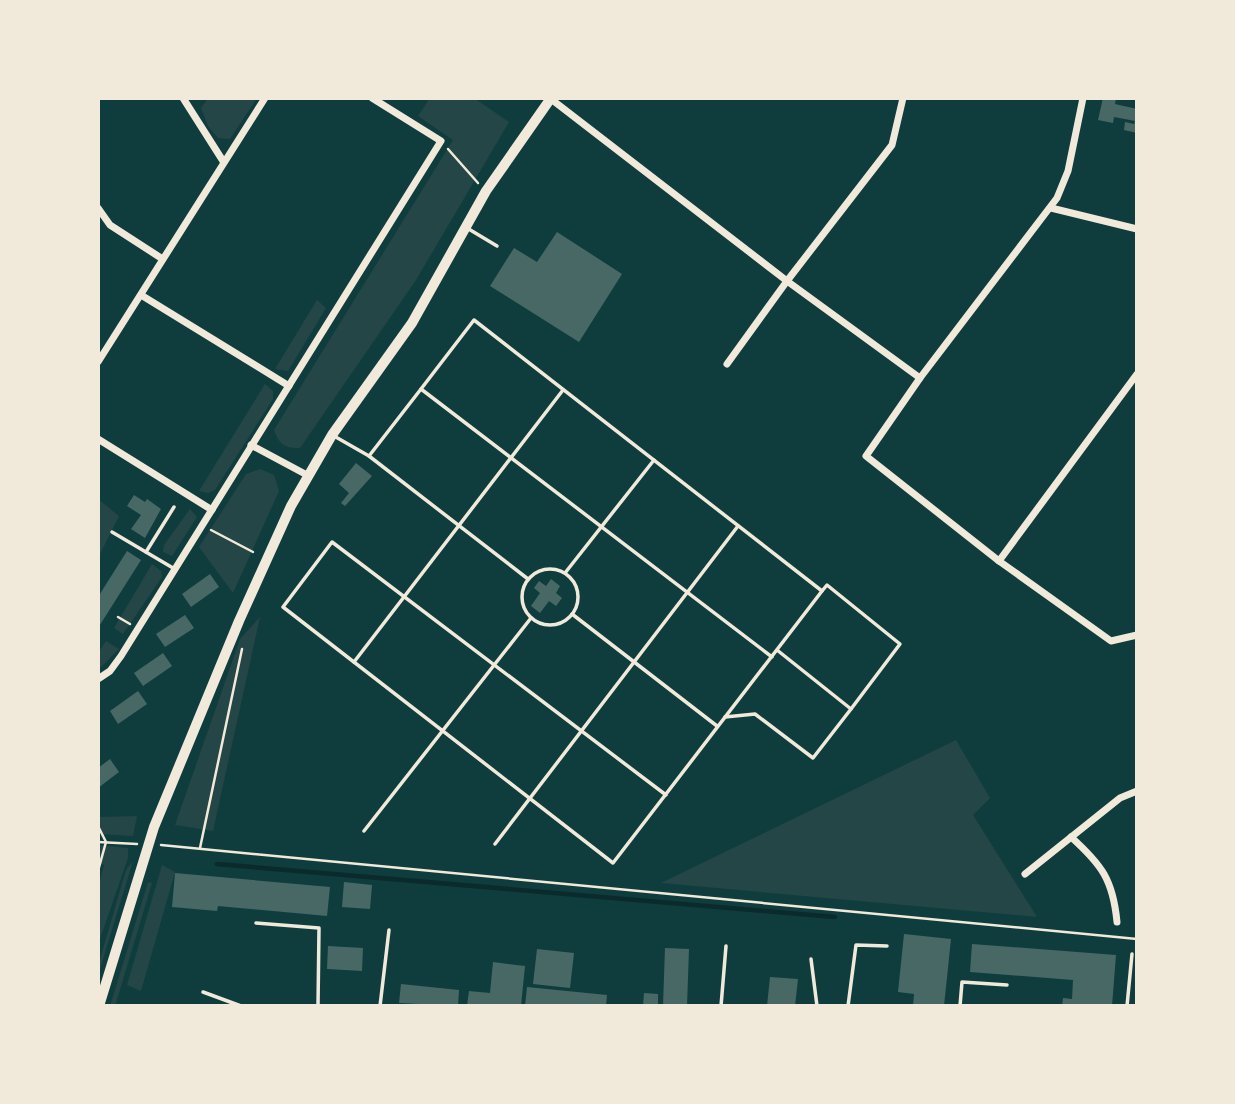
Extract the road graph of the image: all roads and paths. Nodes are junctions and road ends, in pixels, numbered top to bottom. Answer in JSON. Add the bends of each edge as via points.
{"nodes":[{"id":1,"x":265,"y":98,"type":"edge"},
{"id":2,"x":372,"y":98,"type":"edge"},
{"id":3,"x":551,"y":98,"type":"edge"},
{"id":4,"x":902,"y":98,"type":"edge"},
{"id":5,"x":1083,"y":98,"type":"edge"},
{"id":6,"x":185,"y":99,"type":"edge"},
{"id":7,"x":441,"y":141,"type":"junction"},
{"id":8,"x":223,"y":162,"type":"junction"},
{"id":9,"x":486,"y":191,"type":"junction"},
{"id":10,"x":98,"y":208,"type":"edge"},
{"id":11,"x":1051,"y":208,"type":"junction"},
{"id":12,"x":465,"y":227,"type":"junction"},
{"id":13,"x":1137,"y":229,"type":"edge"},
{"id":14,"x":497,"y":246,"type":"dead end"},
{"id":15,"x":161,"y":258,"type":"junction"},
{"id":16,"x":787,"y":281,"type":"junction"},
{"id":17,"x":141,"y":295,"type":"junction"},
{"id":18,"x":98,"y":361,"type":"edge"},
{"id":19,"x":727,"y":364,"type":"dead end"},
{"id":20,"x":1137,"y":374,"type":"edge"},
{"id":21,"x":920,"y":379,"type":"junction"},
{"id":22,"x":289,"y":386,"type":"junction"},
{"id":23,"x":421,"y":389,"type":"junction"},
{"id":24,"x":563,"y":390,"type":"junction"},
{"id":25,"x":332,"y":435,"type":"junction"},
{"id":26,"x":98,"y":439,"type":"edge"},
{"id":27,"x":251,"y":445,"type":"junction"},
{"id":28,"x":369,"y":456,"type":"junction"},
{"id":29,"x":511,"y":458,"type":"junction"},
{"id":30,"x":654,"y":460,"type":"junction"},
{"id":31,"x":307,"y":475,"type":"junction"},
{"id":32,"x":174,"y":507,"type":"dead end"},
{"id":33,"x":212,"y":510,"type":"junction"},
{"id":34,"x":459,"y":526,"type":"junction"},
{"id":35,"x":738,"y":526,"type":"junction"},
{"id":36,"x":602,"y":527,"type":"junction"},
{"id":37,"x":208,"y":529,"type":"dead end"},
{"id":38,"x":112,"y":532,"type":"dead end"},
{"id":39,"x":146,"y":552,"type":"junction"},
{"id":40,"x":253,"y":552,"type":"dead end"},
{"id":41,"x":999,"y":561,"type":"junction"},
{"id":42,"x":175,"y":569,"type":"junction"},
{"id":43,"x":565,"y":573,"type":"junction"},
{"id":44,"x":528,"y":579,"type":"junction"},
{"id":45,"x":822,"y":591,"type":"junction"},
{"id":46,"x":687,"y":592,"type":"junction"},
{"id":47,"x":404,"y":597,"type":"junction"},
{"id":48,"x":572,"y":614,"type":"junction"},
{"id":49,"x":118,"y":617,"type":"dead end"},
{"id":50,"x":530,"y":618,"type":"junction"},
{"id":51,"x":131,"y":624,"type":"dead end"},
{"id":52,"x":1137,"y":635,"type":"edge"},
{"id":53,"x":244,"y":637,"type":"dead end"},
{"id":54,"x":777,"y":650,"type":"junction"},
{"id":55,"x":772,"y":657,"type":"junction"},
{"id":56,"x":354,"y":662,"type":"junction"},
{"id":57,"x":634,"y":662,"type":"junction"},
{"id":58,"x":494,"y":664,"type":"junction"},
{"id":59,"x":98,"y":679,"type":"edge"},
{"id":60,"x":851,"y":709,"type":"junction"},
{"id":61,"x":726,"y":717,"type":"junction"},
{"id":62,"x":718,"y":727,"type":"junction"},
{"id":63,"x":442,"y":731,"type":"junction"},
{"id":64,"x":581,"y":731,"type":"junction"},
{"id":65,"x":1137,"y":791,"type":"edge"},
{"id":66,"x":666,"y":795,"type":"junction"},
{"id":67,"x":528,"y":800,"type":"junction"},
{"id":68,"x":98,"y":826,"type":"edge"},
{"id":69,"x":364,"y":831,"type":"dead end"},
{"id":70,"x":1071,"y":837,"type":"junction"},
{"id":71,"x":495,"y":844,"type":"dead end"},
{"id":72,"x":98,"y":871,"type":"edge"},
{"id":73,"x":1025,"y":874,"type":"dead end"},
{"id":74,"x":1117,"y":922,"type":"dead end"},
{"id":75,"x":256,"y":923,"type":"dead end"},
{"id":76,"x":389,"y":930,"type":"dead end"},
{"id":77,"x":1137,"y":939,"type":"edge"},
{"id":78,"x":726,"y":946,"type":"dead end"},
{"id":79,"x":887,"y":946,"type":"dead end"},
{"id":80,"x":1132,"y":954,"type":"dead end"},
{"id":81,"x":811,"y":959,"type":"dead end"},
{"id":82,"x":1007,"y":985,"type":"dead end"},
{"id":83,"x":203,"y":992,"type":"dead end"},
{"id":84,"x":99,"y":1006,"type":"edge"},
{"id":85,"x":241,"y":1006,"type":"edge"},
{"id":86,"x":318,"y":1006,"type":"edge"},
{"id":87,"x":380,"y":1006,"type":"edge"},
{"id":88,"x":721,"y":1006,"type":"edge"},
{"id":89,"x":817,"y":1006,"type":"edge"},
{"id":90,"x":848,"y":1006,"type":"edge"},
{"id":91,"x":960,"y":1006,"type":"edge"},
{"id":92,"x":1127,"y":1006,"type":"edge"}],
"edges":[{"from":1,"to":8,"type":"street"},
{"from":2,"to":7,"type":"street"},
{"from":3,"to":9,"type":"street"},
{"from":3,"to":16,"type":"street"},
{"from":4,"to":16,"type":"street","via":[[892,145]]},
{"from":5,"to":11,"type":"street","via":[[1068,171]]},
{"from":6,"to":8,"type":"street"},
{"from":7,"to":9,"type":"path"},
{"from":7,"to":22,"type":"street"},
{"from":8,"to":15,"type":"street"},
{"from":9,"to":12,"type":"street"},
{"from":10,"to":15,"type":"street","via":[[110,225]]},
{"from":11,"to":13,"type":"street"},
{"from":11,"to":21,"type":"street"},
{"from":12,"to":14,"type":"lane"},
{"from":12,"to":25,"type":"street","via":[[412,323]]},
{"from":15,"to":17,"type":"street"},
{"from":16,"to":19,"type":"street"},
{"from":16,"to":21,"type":"street"},
{"from":17,"to":18,"type":"street"},
{"from":17,"to":22,"type":"street"},
{"from":20,"to":41,"type":"street"},
{"from":21,"to":41,"type":"street","via":[[866,456]]},
{"from":22,"to":27,"type":"street"},
{"from":23,"to":24,"type":"lane","via":[[474,320]]},
{"from":23,"to":28,"type":"lane"},
{"from":23,"to":29,"type":"lane"},
{"from":24,"to":29,"type":"lane"},
{"from":24,"to":30,"type":"lane"},
{"from":25,"to":28,"type":"lane"},
{"from":25,"to":31,"type":"street"},
{"from":26,"to":33,"type":"street"},
{"from":27,"to":31,"type":"street"},
{"from":27,"to":33,"type":"street"},
{"from":28,"to":34,"type":"lane"},
{"from":29,"to":34,"type":"lane"},
{"from":29,"to":36,"type":"lane"},
{"from":30,"to":35,"type":"lane"},
{"from":30,"to":36,"type":"lane"},
{"from":31,"to":84,"type":"street","via":[[239,621],[154,827]]},
{"from":32,"to":39,"type":"lane"},
{"from":33,"to":42,"type":"street"},
{"from":34,"to":44,"type":"lane"},
{"from":34,"to":47,"type":"lane"},
{"from":35,"to":45,"type":"lane"},
{"from":35,"to":46,"type":"lane"},
{"from":36,"to":43,"type":"lane"},
{"from":36,"to":46,"type":"lane"},
{"from":37,"to":40,"type":"path"},
{"from":38,"to":39,"type":"lane"},
{"from":39,"to":42,"type":"lane"},
{"from":41,"to":52,"type":"street","via":[[1111,641]]},
{"from":42,"to":59,"type":"street","via":[[121,656]]},
{"from":43,"to":44,"type":"lane","via":[[541,570]]},
{"from":43,"to":48,"type":"lane","via":[[576,586],[578,600]]},
{"from":44,"to":50,"type":"lane","via":[[522,599]]},
{"from":45,"to":54,"type":"lane"},
{"from":45,"to":60,"type":"lane","via":[[827,585],[900,644]]},
{"from":46,"to":55,"type":"lane"},
{"from":46,"to":57,"type":"lane"},
{"from":47,"to":56,"type":"lane"},
{"from":47,"to":56,"type":"lane","via":[[332,542],[283,607]]},
{"from":47,"to":58,"type":"lane"},
{"from":48,"to":50,"type":"lane","via":[[560,623],[544,625]]},
{"from":48,"to":57,"type":"lane"},
{"from":49,"to":51,"type":"path"},
{"from":50,"to":58,"type":"lane"},
{"from":53,"to":77,"type":"path","via":[[200,848]]},
{"from":54,"to":55,"type":"lane"},
{"from":54,"to":60,"type":"lane"},
{"from":55,"to":61,"type":"lane"},
{"from":56,"to":63,"type":"lane"},
{"from":57,"to":62,"type":"lane"},
{"from":57,"to":64,"type":"lane"},
{"from":58,"to":63,"type":"lane"},
{"from":58,"to":64,"type":"lane"},
{"from":60,"to":61,"type":"lane","via":[[813,758],[755,714]]},
{"from":61,"to":62,"type":"lane"},
{"from":62,"to":66,"type":"lane"},
{"from":63,"to":67,"type":"lane"},
{"from":63,"to":69,"type":"lane"},
{"from":64,"to":66,"type":"lane"},
{"from":64,"to":67,"type":"lane"},
{"from":65,"to":70,"type":"street","via":[[1120,798]]},
{"from":66,"to":67,"type":"lane","via":[[613,863]]},
{"from":67,"to":71,"type":"lane"},
{"from":68,"to":72,"type":"path","via":[[106,842]]},
{"from":70,"to":73,"type":"street"},
{"from":70,"to":74,"type":"street","via":[[1099,862],[1114,894]]},
{"from":75,"to":86,"type":"lane","via":[[319,928]]},
{"from":76,"to":87,"type":"lane"},
{"from":78,"to":88,"type":"lane"},
{"from":79,"to":90,"type":"lane","via":[[856,945]]},
{"from":80,"to":92,"type":"lane"},
{"from":81,"to":89,"type":"lane"},
{"from":82,"to":91,"type":"lane","via":[[962,982]]},
{"from":83,"to":85,"type":"lane"}]}
